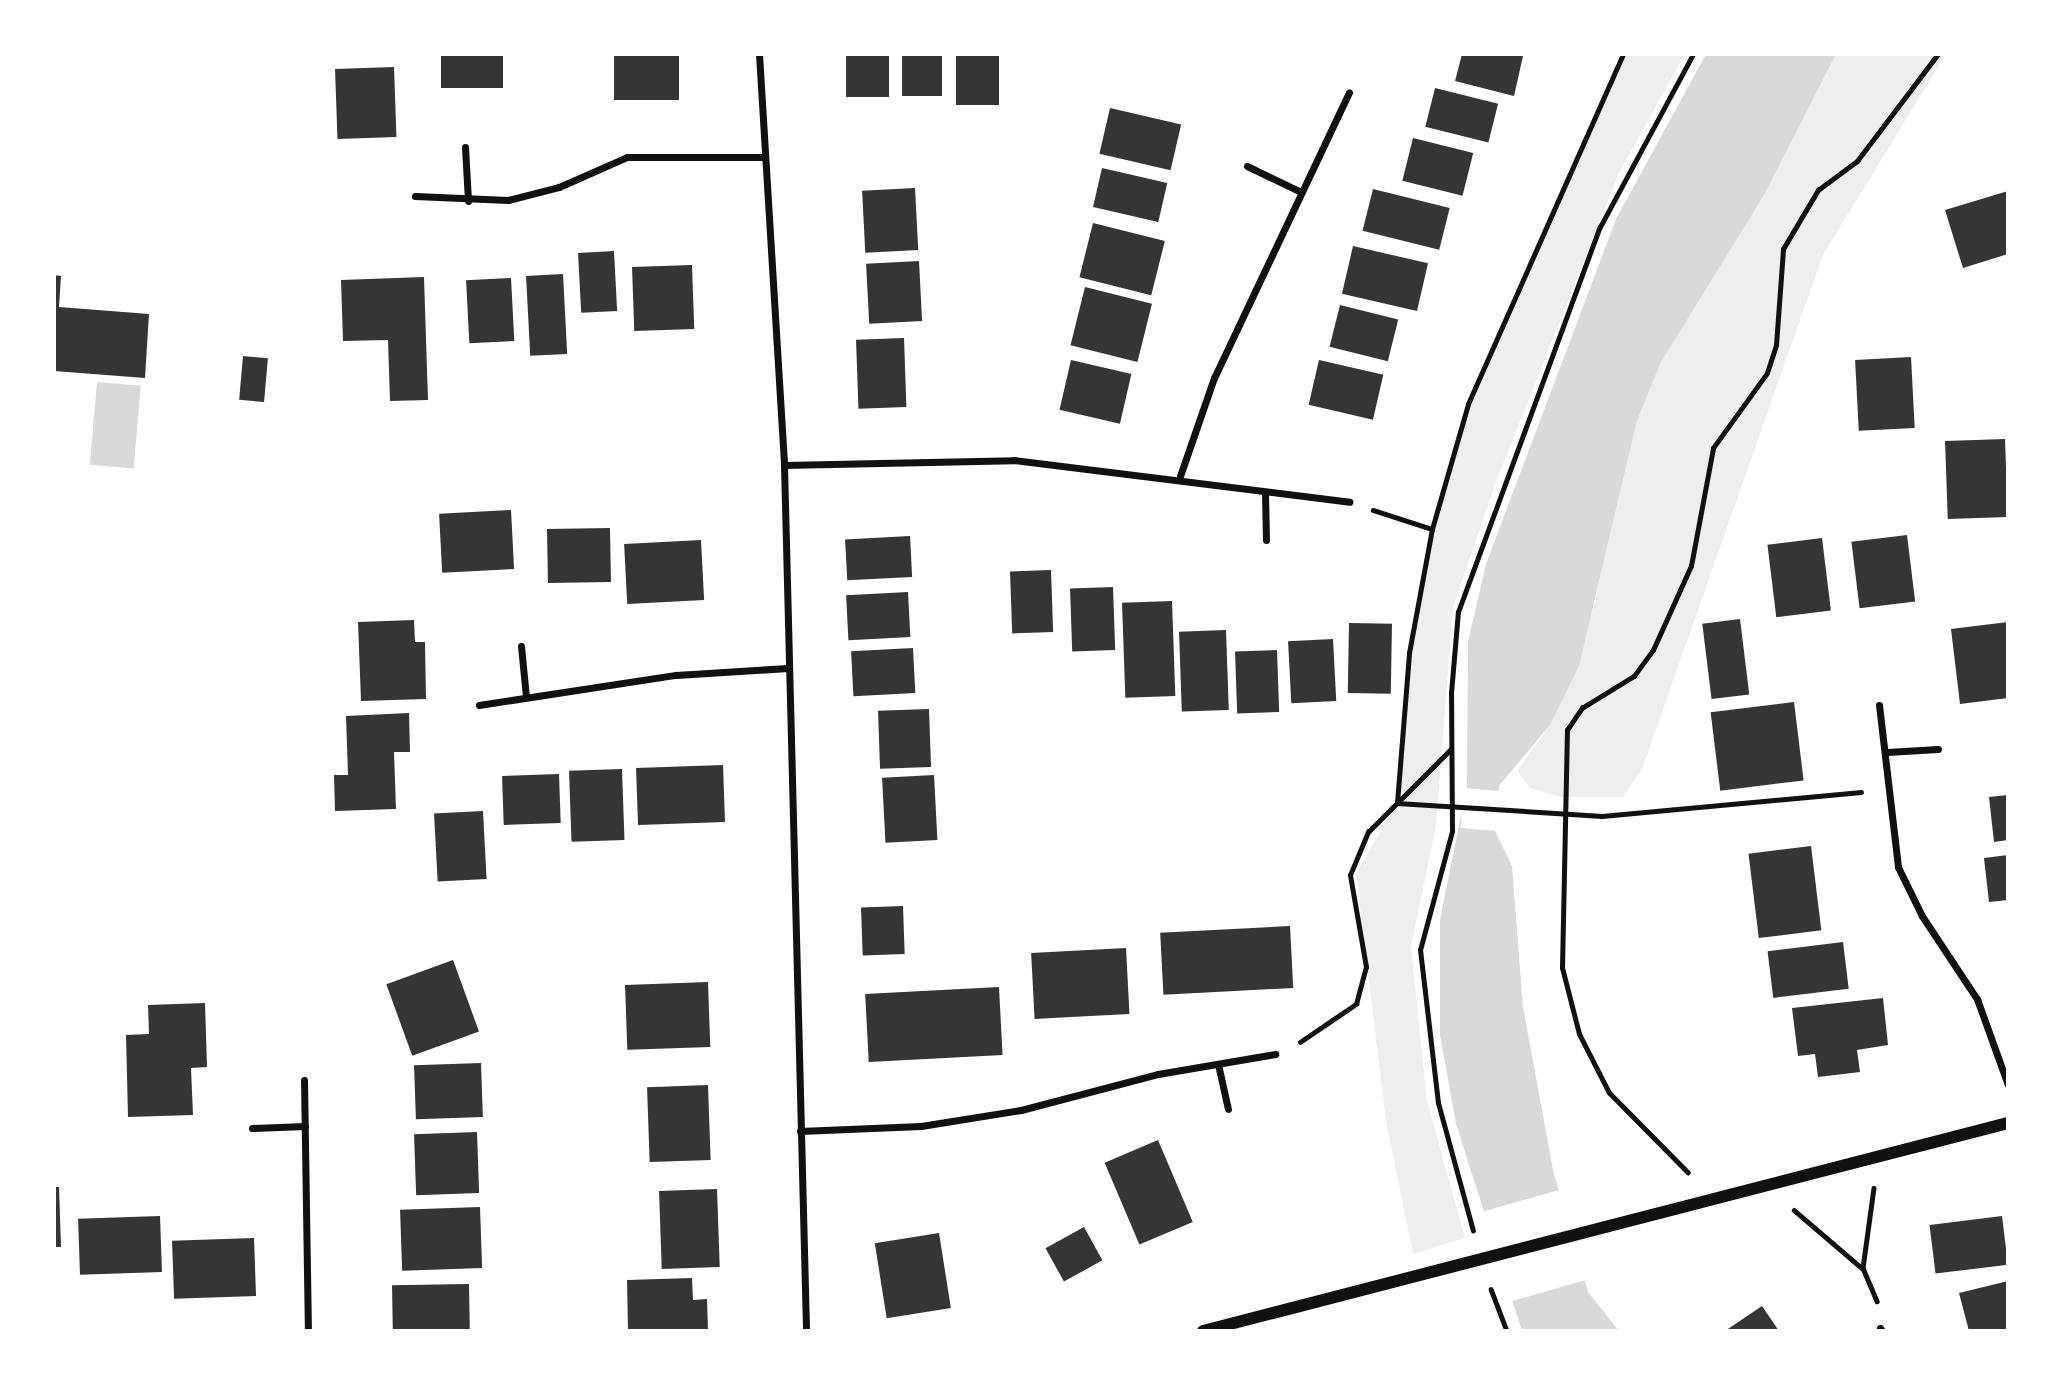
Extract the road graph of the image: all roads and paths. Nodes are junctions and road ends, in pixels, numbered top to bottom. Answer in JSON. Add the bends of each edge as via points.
{"nodes":[{"id":1,"x":759,"y":54,"type":"edge"},
{"id":2,"x":1623,"y":54,"type":"edge"},
{"id":3,"x":1693,"y":54,"type":"edge"},
{"id":4,"x":1938,"y":54,"type":"edge"},
{"id":5,"x":1349,"y":92,"type":"dead end"},
{"id":6,"x":465,"y":147,"type":"dead end"},
{"id":7,"x":762,"y":157,"type":"junction"},
{"id":8,"x":1247,"y":166,"type":"dead end"},
{"id":9,"x":1298,"y":191,"type":"junction"},
{"id":10,"x":415,"y":196,"type":"dead end"},
{"id":11,"x":468,"y":201,"type":"junction"},
{"id":12,"x":783,"y":465,"type":"junction"},
{"id":13,"x":1180,"y":476,"type":"junction"},
{"id":14,"x":1265,"y":493,"type":"junction"},
{"id":15,"x":1349,"y":502,"type":"joint"},
{"id":16,"x":1432,"y":529,"type":"junction"},
{"id":17,"x":1266,"y":540,"type":"dead end"},
{"id":18,"x":521,"y":646,"type":"dead end"},
{"id":19,"x":788,"y":668,"type":"junction"},
{"id":20,"x":526,"y":697,"type":"junction"},
{"id":21,"x":479,"y":705,"type":"dead end"},
{"id":22,"x":1879,"y":705,"type":"dead end"},
{"id":23,"x":1938,"y":749,"type":"dead end"},
{"id":24,"x":1451,"y":750,"type":"junction"},
{"id":25,"x":1887,"y":752,"type":"junction"},
{"id":26,"x":1890,"y":789,"type":"junction"},
{"id":27,"x":1397,"y":803,"type":"junction"},
{"id":28,"x":1569,"y":813,"type":"junction"},
{"id":29,"x":1275,"y":1054,"type":"joint"},
{"id":30,"x":1218,"y":1064,"type":"junction"},
{"id":31,"x":304,"y":1080,"type":"dead end"},
{"id":32,"x":2008,"y":1085,"type":"edge"},
{"id":33,"x":1228,"y":1109,"type":"dead end"},
{"id":34,"x":2008,"y":1123,"type":"edge"},
{"id":35,"x":305,"y":1126,"type":"junction"},
{"id":36,"x":252,"y":1128,"type":"dead end"},
{"id":37,"x":800,"y":1131,"type":"junction"},
{"id":38,"x":1878,"y":1156,"type":"junction"},
{"id":39,"x":1765,"y":1184,"type":"junction"},
{"id":40,"x":1715,"y":1196,"type":"junction"},
{"id":41,"x":1476,"y":1241,"type":"dead end"},
{"id":42,"x":1863,"y":1268,"type":"junction"},
{"id":43,"x":1488,"y":1280,"type":"dead end"},
{"id":44,"x":1881,"y":1330,"type":"edge"},
{"id":45,"x":308,"y":1331,"type":"edge"},
{"id":46,"x":806,"y":1331,"type":"edge"},
{"id":47,"x":1203,"y":1331,"type":"edge"},
{"id":48,"x":1507,"y":1331,"type":"edge"}],
"edges":[{"from":1,"to":7,"type":"street"},
{"from":2,"to":16,"type":"path","via":[[1468,404]]},
{"from":3,"to":24,"type":"path","via":[[1600,227],[1478,544],[1458,612]]},
{"from":4,"to":28,"type":"path","via":[[1857,161],[1818,190],[1783,249],[1776,345],[1767,373],[1713,448],[1691,566],[1653,650],[1634,676],[1582,708],[1567,730]]},
{"from":5,"to":9,"type":"street"},
{"from":6,"to":11,"type":"street"},
{"from":7,"to":11,"type":"street","via":[[627,157],[559,187],[508,200]]},
{"from":7,"to":12,"type":"street"},
{"from":8,"to":9,"type":"street"},
{"from":9,"to":13,"type":"street","via":[[1214,378]]},
{"from":10,"to":11,"type":"street"},
{"from":12,"to":13,"type":"street","via":[[1014,460]]},
{"from":12,"to":19,"type":"street"},
{"from":13,"to":14,"type":"street"},
{"from":14,"to":15,"type":"street"},
{"from":14,"to":17,"type":"street"},
{"from":15,"to":16,"type":"path"},
{"from":16,"to":27,"type":"path","via":[[1409,653]]},
{"from":18,"to":20,"type":"street"},
{"from":19,"to":20,"type":"street","via":[[676,675]]},
{"from":19,"to":37,"type":"street"},
{"from":20,"to":21,"type":"street"},
{"from":22,"to":25,"type":"street"},
{"from":23,"to":25,"type":"street"},
{"from":24,"to":27,"type":"path"},
{"from":24,"to":41,"type":"path","via":[[1452,831],[1420,950],[1438,1103]]},
{"from":25,"to":26,"type":"street"},
{"from":26,"to":28,"type":"path","via":[[1602,816]]},
{"from":26,"to":32,"type":"street","via":[[1898,867],[1922,916],[1977,999]]},
{"from":27,"to":28,"type":"path"},
{"from":27,"to":29,"type":"path","via":[[1368,832],[1350,875],[1366,967],[1356,1004]]},
{"from":28,"to":40,"type":"path","via":[[1562,968],[1579,1034],[1609,1093],[1660,1150]]},
{"from":29,"to":30,"type":"street"},
{"from":30,"to":33,"type":"street"},
{"from":30,"to":37,"type":"street","via":[[1021,1111],[921,1125]]},
{"from":31,"to":35,"type":"street"},
{"from":34,"to":38,"type":"street"},
{"from":35,"to":36,"type":"street"},
{"from":35,"to":45,"type":"street"},
{"from":37,"to":46,"type":"street"},
{"from":38,"to":39,"type":"street"},
{"from":38,"to":42,"type":"path"},
{"from":39,"to":40,"type":"street"},
{"from":39,"to":42,"type":"path"},
{"from":40,"to":47,"type":"street"},
{"from":42,"to":44,"type":"path","via":[[1880,1306]]},
{"from":43,"to":48,"type":"path"}]}
